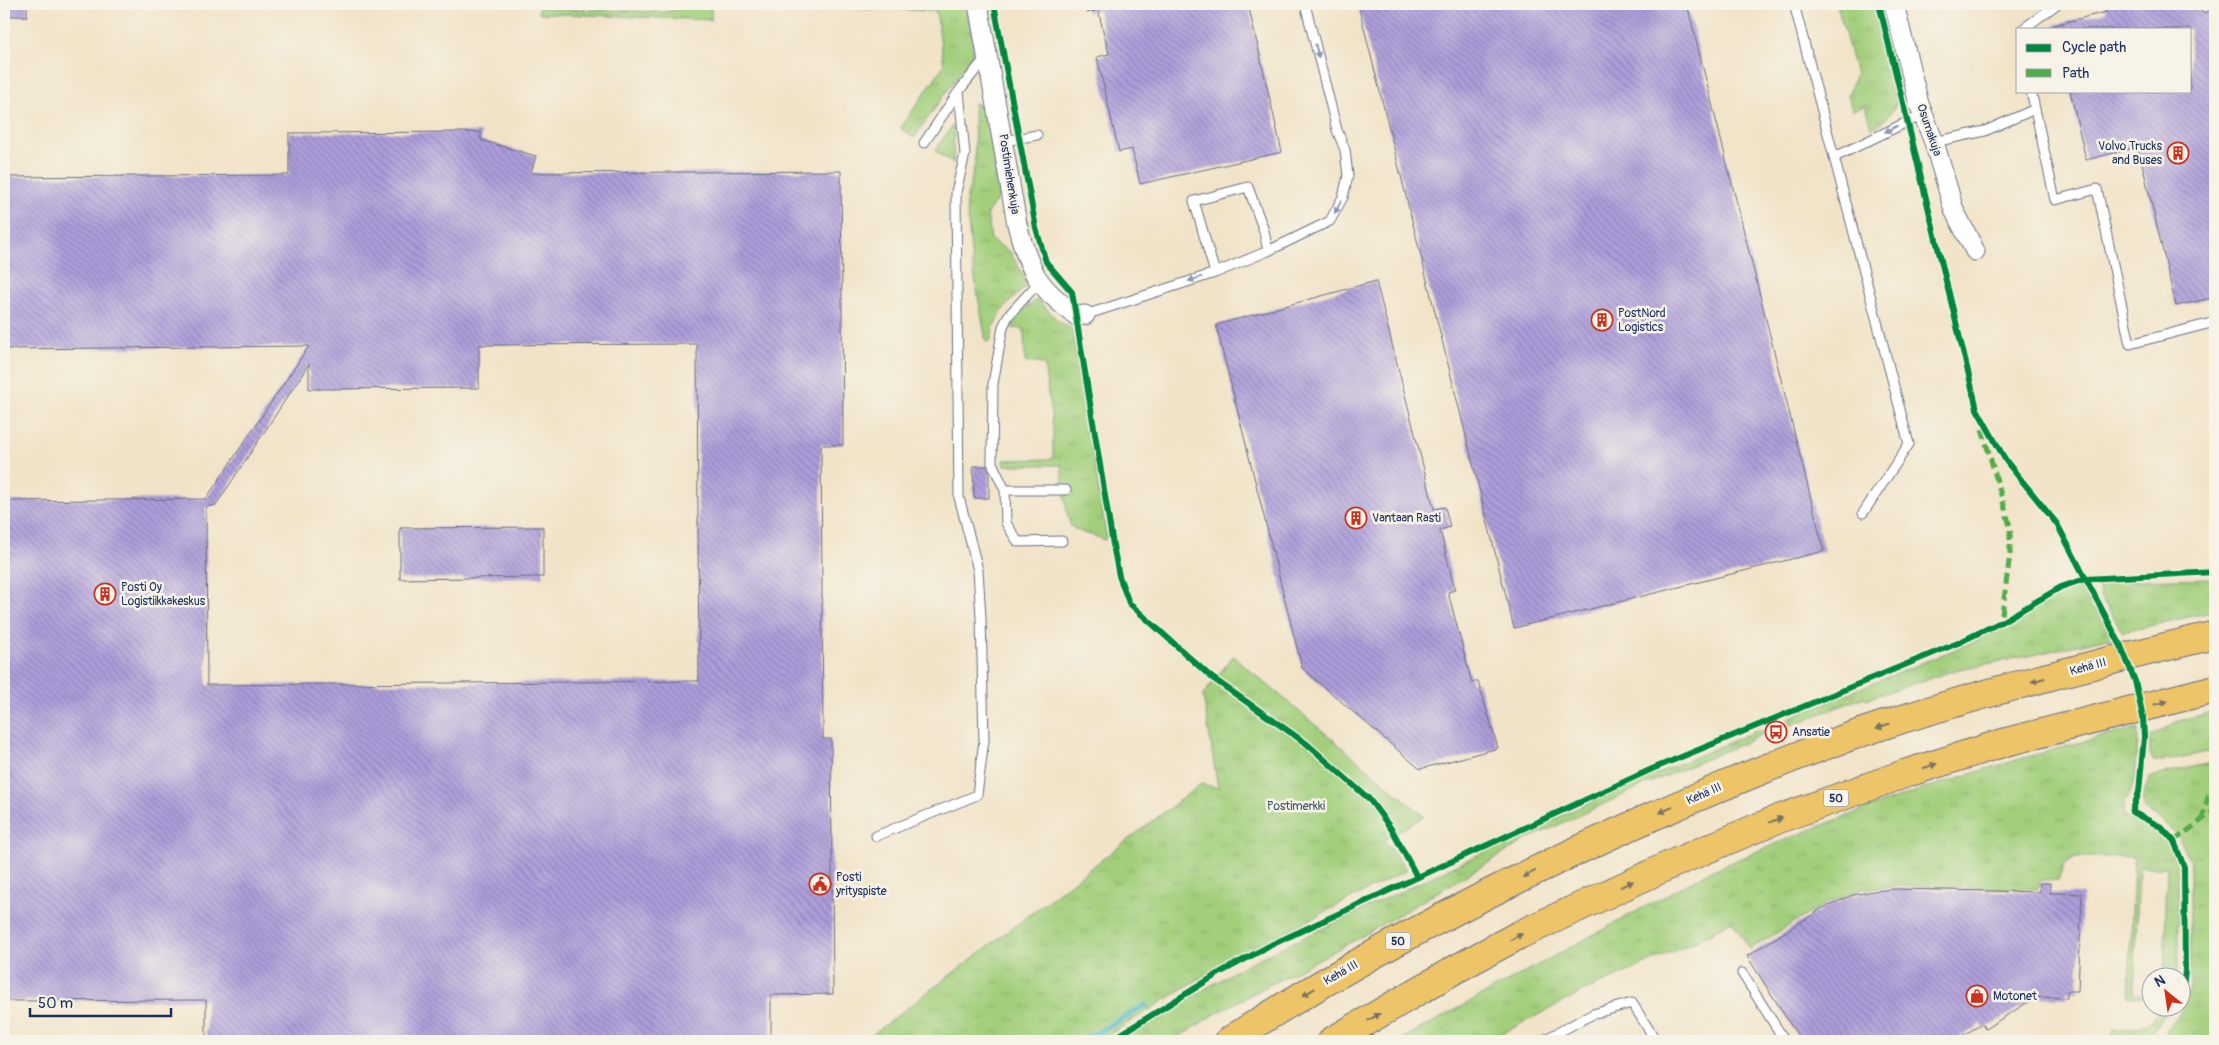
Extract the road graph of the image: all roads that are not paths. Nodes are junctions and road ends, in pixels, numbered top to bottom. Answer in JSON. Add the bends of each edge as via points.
{"nodes":[{"id":1,"x":978,"y":4,"type":"edge"},
{"id":2,"x":1305,"y":4,"type":"edge"},
{"id":3,"x":1794,"y":4,"type":"edge"},
{"id":4,"x":1894,"y":4,"type":"edge"},
{"id":5,"x":2057,"y":4,"type":"edge"},
{"id":6,"x":2024,"y":28,"type":"edge"},
{"id":7,"x":987,"y":56,"type":"junction"},
{"id":8,"x":959,"y":91,"type":"junction"},
{"id":9,"x":2031,"y":92,"type":"edge"},
{"id":10,"x":2035,"y":108,"type":"junction"},
{"id":11,"x":1924,"y":116,"type":"junction"},
{"id":12,"x":1037,"y":135,"type":"dead end"},
{"id":13,"x":1004,"y":141,"type":"junction"},
{"id":14,"x":1934,"y":142,"type":"junction"},
{"id":15,"x":924,"y":143,"type":"dead end"},
{"id":16,"x":1835,"y":157,"type":"junction"},
{"id":17,"x":1976,"y":251,"type":"dead end"},
{"id":18,"x":1268,"y":252,"type":"junction"},
{"id":19,"x":1215,"y":272,"type":"junction"},
{"id":20,"x":1039,"y":282,"type":"junction"},
{"id":21,"x":1085,"y":315,"type":"joint"},
{"id":22,"x":2215,"y":322,"type":"edge"},
{"id":23,"x":1004,"y":490,"type":"junction"},
{"id":24,"x":1066,"y":490,"type":"dead end"},
{"id":25,"x":1863,"y":513,"type":"dead end"},
{"id":26,"x":1062,"y":541,"type":"dead end"},
{"id":27,"x":2215,"y":635,"type":"edge"},
{"id":28,"x":2215,"y":689,"type":"edge"},
{"id":29,"x":876,"y":836,"type":"dead end"},
{"id":30,"x":1742,"y":973,"type":"dead end"},
{"id":31,"x":1229,"y":1041,"type":"edge"},
{"id":32,"x":1332,"y":1041,"type":"edge"},
{"id":33,"x":1542,"y":1041,"type":"edge"},
{"id":34,"x":1656,"y":1041,"type":"edge"},
{"id":35,"x":1785,"y":1041,"type":"edge"}],
"edges":[{"from":1,"to":7,"type":"street","name":"Postimiehenkuja"},
{"from":2,"to":18,"type":"lane","one_way":true,"via":[[1345,150],[1348,176],[1343,197],[1330,221]]},
{"from":3,"to":16,"type":"lane"},
{"from":4,"to":11,"type":"street","name":"Osumakuja"},
{"from":5,"to":6,"type":"lane"},
{"from":7,"to":8,"type":"lane"},
{"from":7,"to":13,"type":"street","name":"Postimiehenkuja"},
{"from":8,"to":15,"type":"lane"},
{"from":8,"to":29,"type":"lane","via":[[965,154],[956,192],[959,497],[978,570],[984,740],[977,795]]},
{"from":9,"to":10,"type":"lane"},
{"from":10,"to":14,"type":"lane","via":[[1985,131]]},
{"from":10,"to":22,"type":"lane","via":[[2055,200],[2097,189],[2130,344]]},
{"from":11,"to":14,"type":"street","name":"Osumakuja"},
{"from":11,"to":16,"type":"lane","one_way":true},
{"from":12,"to":13,"type":"lane"},
{"from":13,"to":20,"type":"street","name":"Postimiehenkuja","via":[[1025,257]]},
{"from":14,"to":17,"type":"street","name":"Osumakuja","via":[[1954,210]]},
{"from":16,"to":25,"type":"lane","via":[[1909,444]]},
{"from":18,"to":19,"type":"lane"},
{"from":18,"to":19,"type":"lane","via":[[1248,188],[1194,201]]},
{"from":19,"to":21,"type":"lane","one_way":true},
{"from":20,"to":21,"type":"street","name":"Postimiehenkuja","via":[[1053,299],[1077,316]]},
{"from":20,"to":23,"type":"lane","via":[[1008,316],[1003,327],[993,384],[992,463]]},
{"from":23,"to":24,"type":"lane"},
{"from":23,"to":26,"type":"lane","via":[[1006,523],[1018,542]]},
{"from":27,"to":31,"type":"highway","name":"Kehä III","number":"50","one_way":true,"via":[[2086,667],[1886,724],[1722,786],[1573,852],[1426,925],[1342,971]]},
{"from":32,"to":28,"type":"highway","number":"50","one_way":true,"via":[[1519,935],[1756,828],[1907,773],[2006,742]]},
{"from":30,"to":35,"type":"lane"},
{"from":33,"to":34,"type":"lane","via":[[1593,1014],[1632,1003]]}]}
